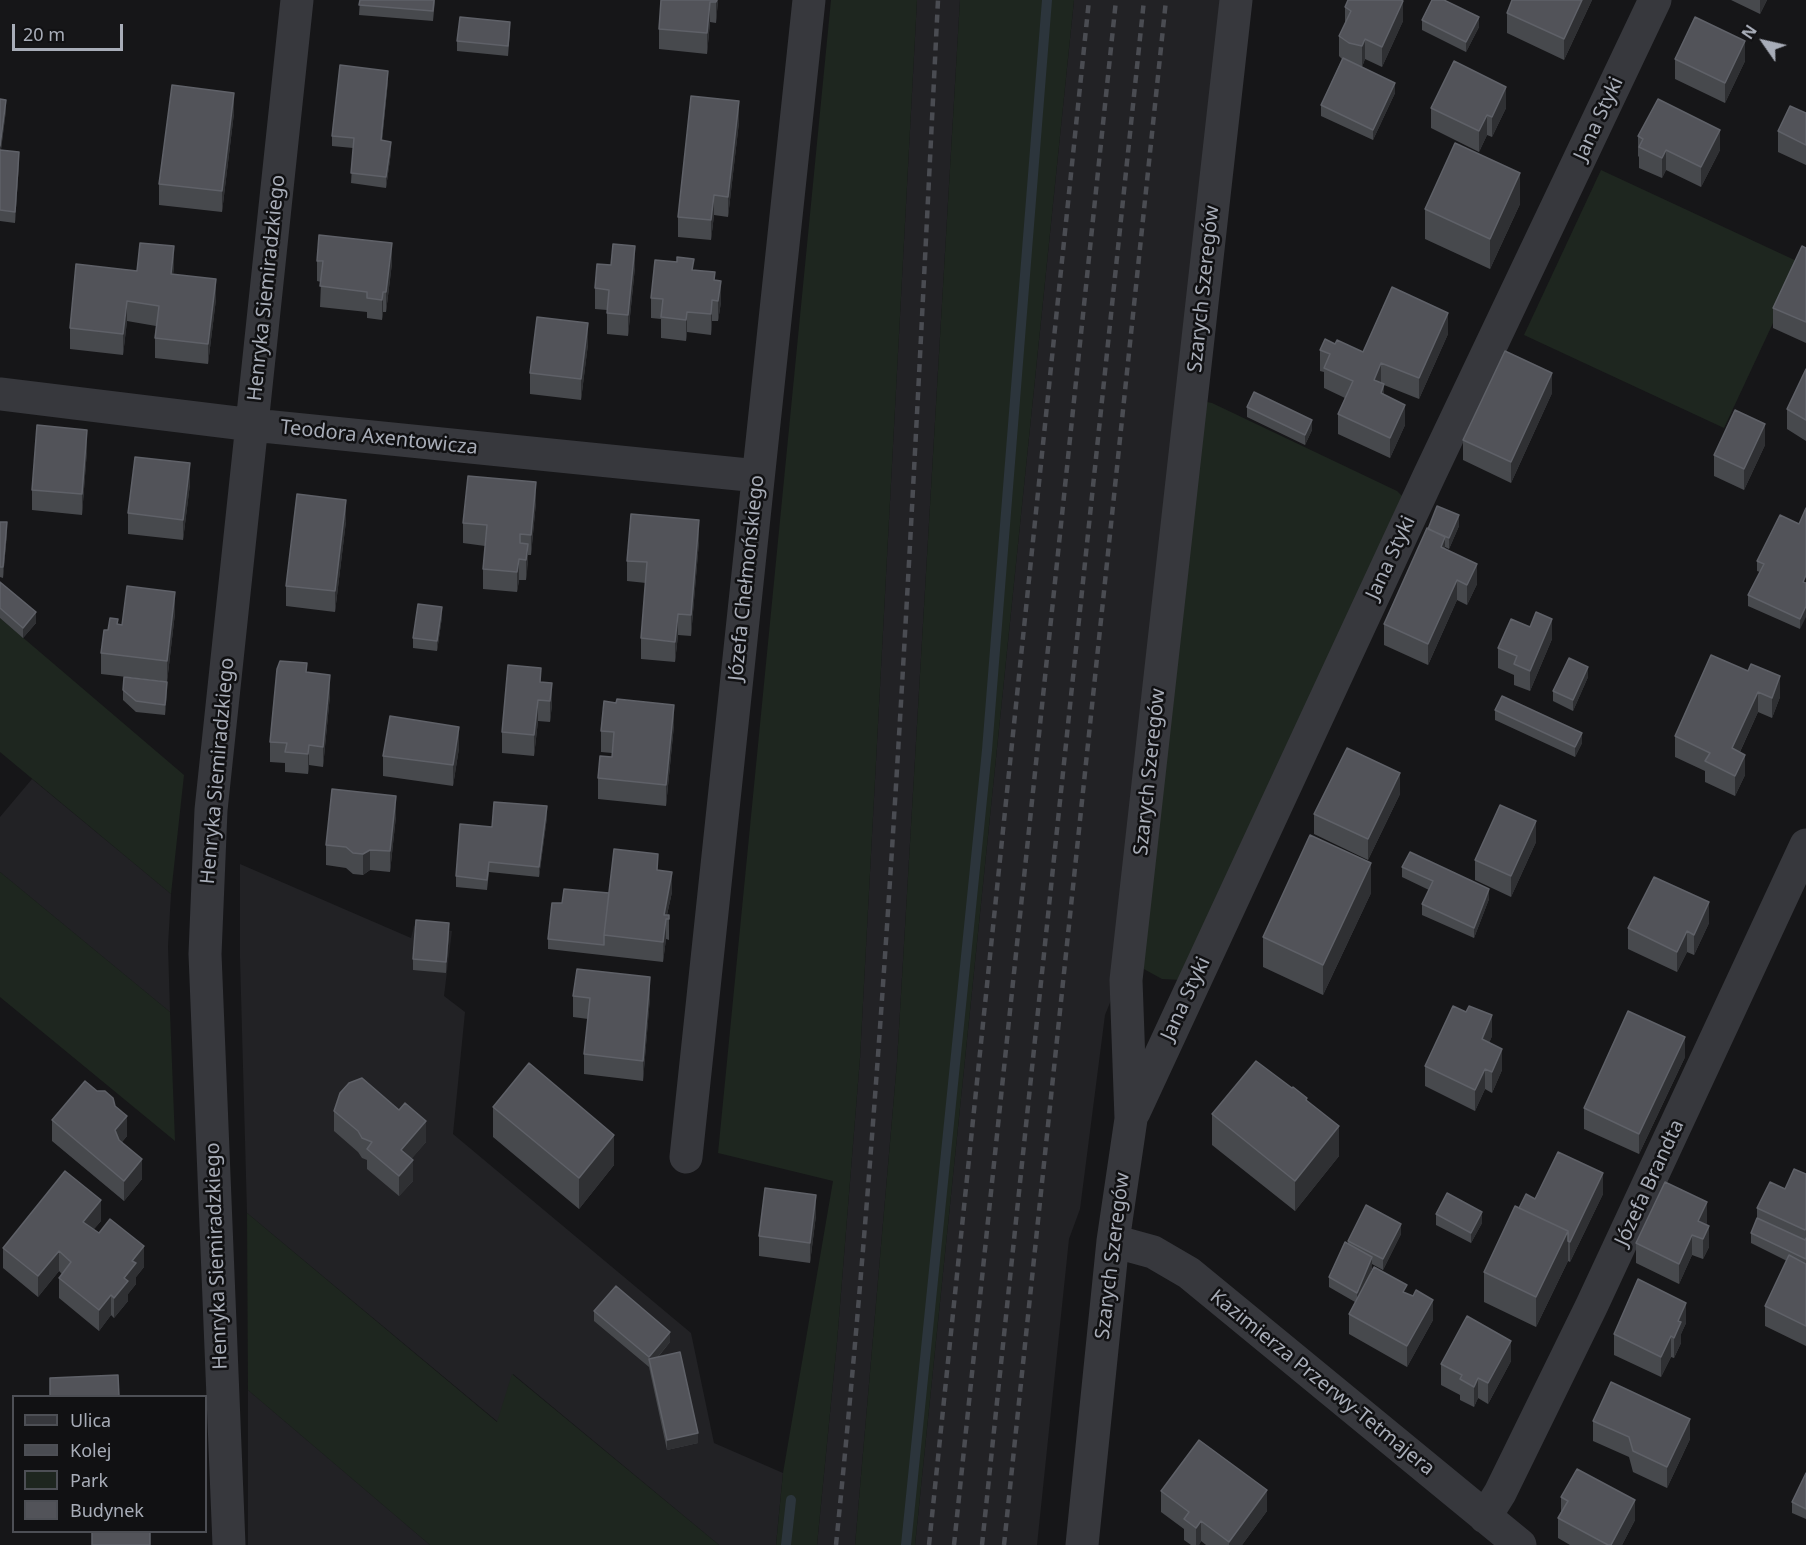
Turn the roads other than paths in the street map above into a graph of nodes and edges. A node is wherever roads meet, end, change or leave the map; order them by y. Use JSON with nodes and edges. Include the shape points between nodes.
{"nodes":[{"id":1,"x":297,"y":0,"type":"edge"},
{"id":2,"x":809,"y":0,"type":"edge"},
{"id":3,"x":1236,"y":0,"type":"edge"},
{"id":4,"x":1655,"y":0,"type":"edge"},
{"id":5,"x":0,"y":394,"type":"edge"},
{"id":6,"x":253,"y":425,"type":"junction"},
{"id":7,"x":758,"y":476,"type":"junction"},
{"id":8,"x":1806,"y":845,"type":"edge"},
{"id":9,"x":1131,"y":1119,"type":"junction"},
{"id":10,"x":686,"y":1157,"type":"dead end"},
{"id":11,"x":1113,"y":1242,"type":"junction"},
{"id":12,"x":1485,"y":1517,"type":"junction"},
{"id":13,"x":1083,"y":1544,"type":"edge"},
{"id":14,"x":229,"y":1545,"type":"edge"},
{"id":15,"x":1520,"y":1545,"type":"edge"}],
"edges":[{"from":1,"to":6,"type":"street","name":"Henryka Siemiradzkiego"},
{"from":2,"to":7,"type":"street","name":"Józefa Chełmońskiego"},
{"from":3,"to":9,"type":"street","name":"Szarych Szeregów","via":[[1126,980]]},
{"from":4,"to":9,"type":"street","name":"Jana Styki"},
{"from":5,"to":6,"type":"street","name":"Teodora Axentowicza"},
{"from":6,"to":7,"type":"street","name":"Teodora Axentowicza"},
{"from":6,"to":14,"type":"street","name":"Henryka Siemiradzkiego","via":[[211,810],[205,954]]},
{"from":7,"to":10,"type":"street","name":"Józefa Chełmońskiego"},
{"from":8,"to":12,"type":"street","name":"Józefa Brandta","via":[[1592,1305]]},
{"from":9,"to":11,"type":"street","name":"Szarych Szeregów"},
{"from":11,"to":12,"type":"street","name":"Kazimierza Przerwy-Tetmajera","via":[[1153,1252],[1189,1273]]},
{"from":11,"to":13,"type":"street","name":"Szarych Szeregów"},
{"from":12,"to":15,"type":"street","name":"Kazimierza Przerwy-Tetmajera"}]}
